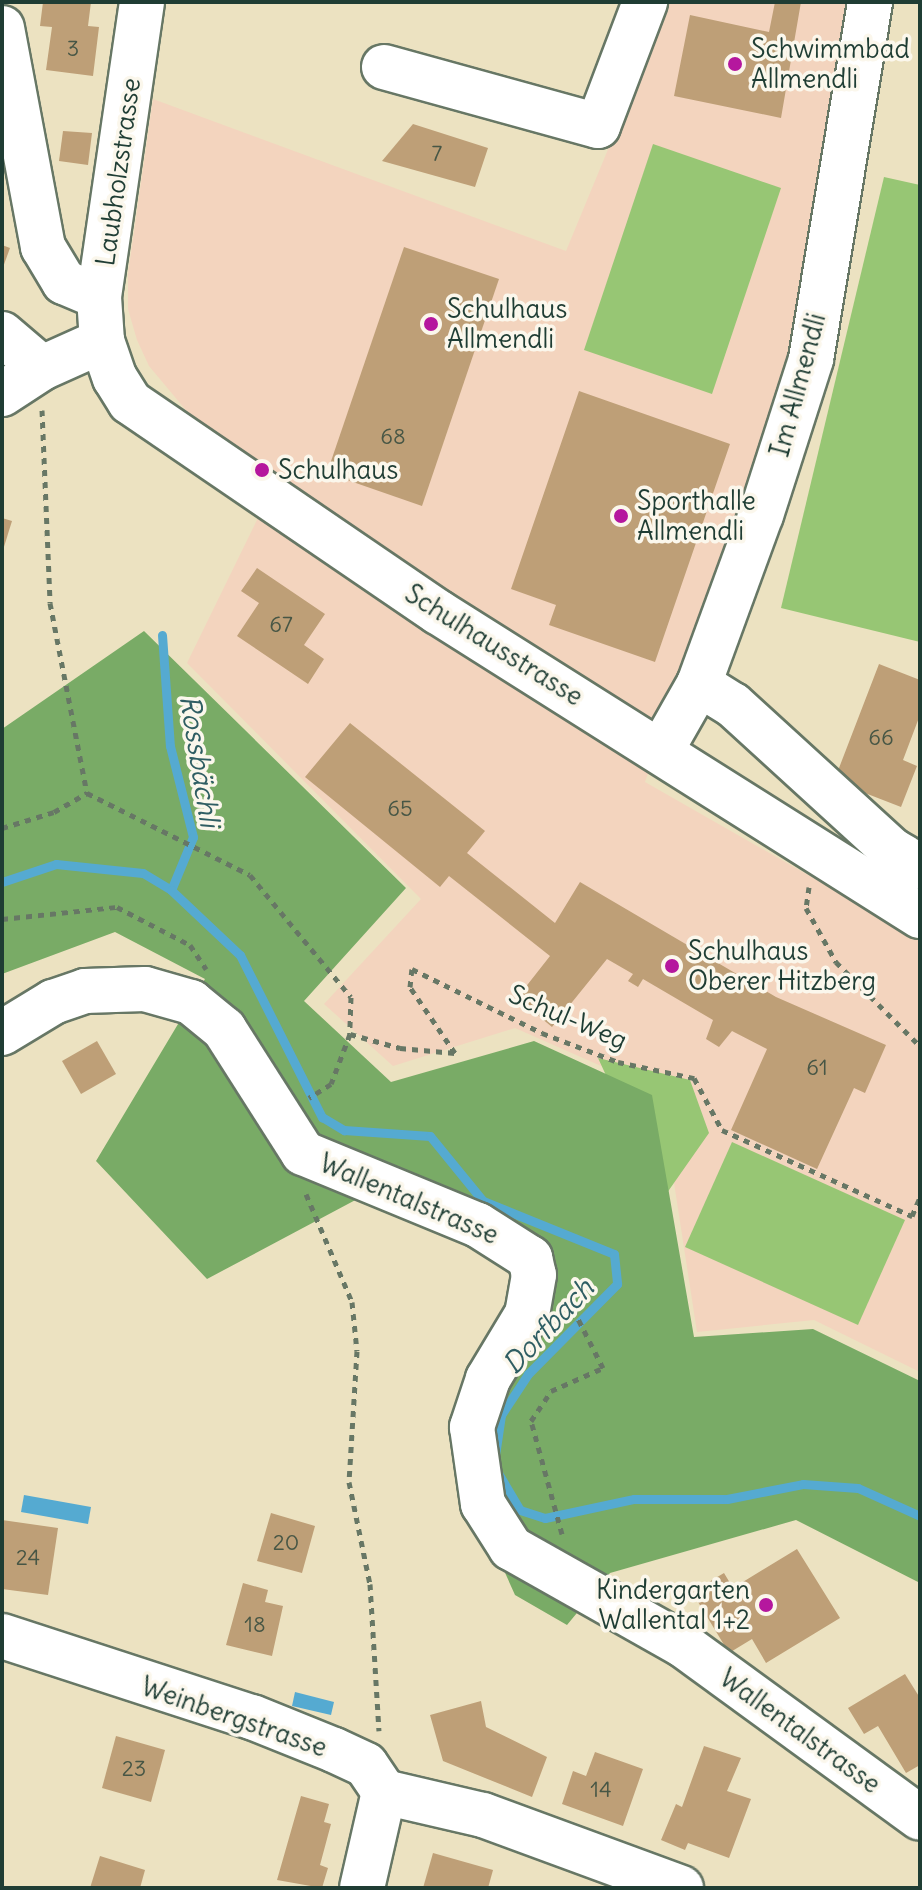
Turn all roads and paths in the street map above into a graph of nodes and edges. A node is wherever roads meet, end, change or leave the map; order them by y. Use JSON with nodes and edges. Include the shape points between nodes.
{"nodes":[{"id":1,"x":142,"y":2,"type":"edge"},
{"id":2,"x":645,"y":2,"type":"edge"},
{"id":3,"x":870,"y":2,"type":"edge"},
{"id":4,"x":2,"y":28,"type":"edge"},
{"id":5,"x":384,"y":67,"type":"dead end"},
{"id":6,"x":99,"y":297,"type":"junction"},
{"id":7,"x":2,"y":334,"type":"edge"},
{"id":8,"x":102,"y":341,"type":"junction"},
{"id":9,"x":29,"y":386,"type":"edge"},
{"id":10,"x":699,"y":684,"type":"junction"},
{"id":11,"x":662,"y":749,"type":"junction"},
{"id":12,"x":87,"y":793,"type":"junction"},
{"id":13,"x":2,"y":828,"type":"edge"},
{"id":14,"x":814,"y":853,"type":"junction"},
{"id":15,"x":920,"y":867,"type":"edge"},
{"id":16,"x":920,"y":916,"type":"edge"},
{"id":17,"x":2,"y":1033,"type":"edge"},
{"id":18,"x":350,"y":1034,"type":"junction"},
{"id":19,"x":920,"y":1046,"type":"edge"},
{"id":20,"x":326,"y":1090,"type":"dead end"},
{"id":21,"x":303,"y":1153,"type":"junction"},
{"id":22,"x":920,"y":1197,"type":"edge"},
{"id":23,"x":561,"y":1285,"type":"dead end"},
{"id":24,"x":564,"y":1540,"type":"dead end"},
{"id":25,"x":2,"y":1636,"type":"edge"},
{"id":26,"x":375,"y":1778,"type":"junction"},
{"id":27,"x":920,"y":1818,"type":"edge"},
{"id":28,"x":362,"y":1888,"type":"edge"},
{"id":29,"x":681,"y":1888,"type":"edge"}],
"edges":[{"from":1,"to":6,"type":"street","name":"Laubholzstrasse"},
{"from":2,"to":5,"type":"street","via":[[598,126]]},
{"from":3,"to":10,"type":"street","name":"Im Allmendli","via":[[811,359]]},
{"from":4,"to":6,"type":"street","via":[[43,247],[64,282]]},
{"from":6,"to":8,"type":"street","name":"Laubholzstrasse"},
{"from":7,"to":9,"type":"street"},
{"from":8,"to":9,"type":"street"},
{"from":8,"to":11,"type":"street","name":"Schulhausstrasse","via":[[130,402],[438,612]]},
{"from":9,"to":12,"type":"path","via":[[50,603]]},
{"from":10,"to":11,"type":"street","name":"Im Allmendli"},
{"from":10,"to":15,"type":"street","via":[[733,705],[892,850]]},
{"from":11,"to":14,"type":"street","name":"Schulhausstrasse"},
{"from":12,"to":13,"type":"path","via":[[54,812]]},
{"from":12,"to":18,"type":"path","via":[[250,875],[351,997]]},
{"from":14,"to":16,"type":"street","name":"Schulhausstrasse"},
{"from":14,"to":19,"type":"path","via":[[806,908],[836,962]]},
{"from":17,"to":21,"type":"street","name":"Wallentalstrasse","via":[[53,1002],[85,991],[119,987],[172,994],[224,1029]]},
{"from":18,"to":20,"type":"path"},
{"from":18,"to":22,"type":"path","name":"Schul-Weg","via":[[400,1048],[455,1053],[410,987],[412,969],[567,1043],[618,1062],[694,1078],[722,1130],[912,1216]]},
{"from":21,"to":26,"type":"path","via":[[298,1176],[341,1265],[352,1302],[357,1351],[349,1482],[370,1584],[380,1740]]},
{"from":21,"to":27,"type":"street","name":"Wallentalstrasse","via":[[478,1225],[530,1258],[534,1275],[527,1314],[488,1379],[472,1427],[483,1504],[511,1548],[683,1645]]},
{"from":23,"to":24,"type":"path","via":[[603,1368],[551,1391],[531,1421]]},
{"from":25,"to":26,"type":"street","name":"Weinbergstrasse","via":[[137,1684],[252,1717]]},
{"from":26,"to":28,"type":"street"},
{"from":26,"to":29,"type":"street","name":"Weinbergstrasse"}]}
